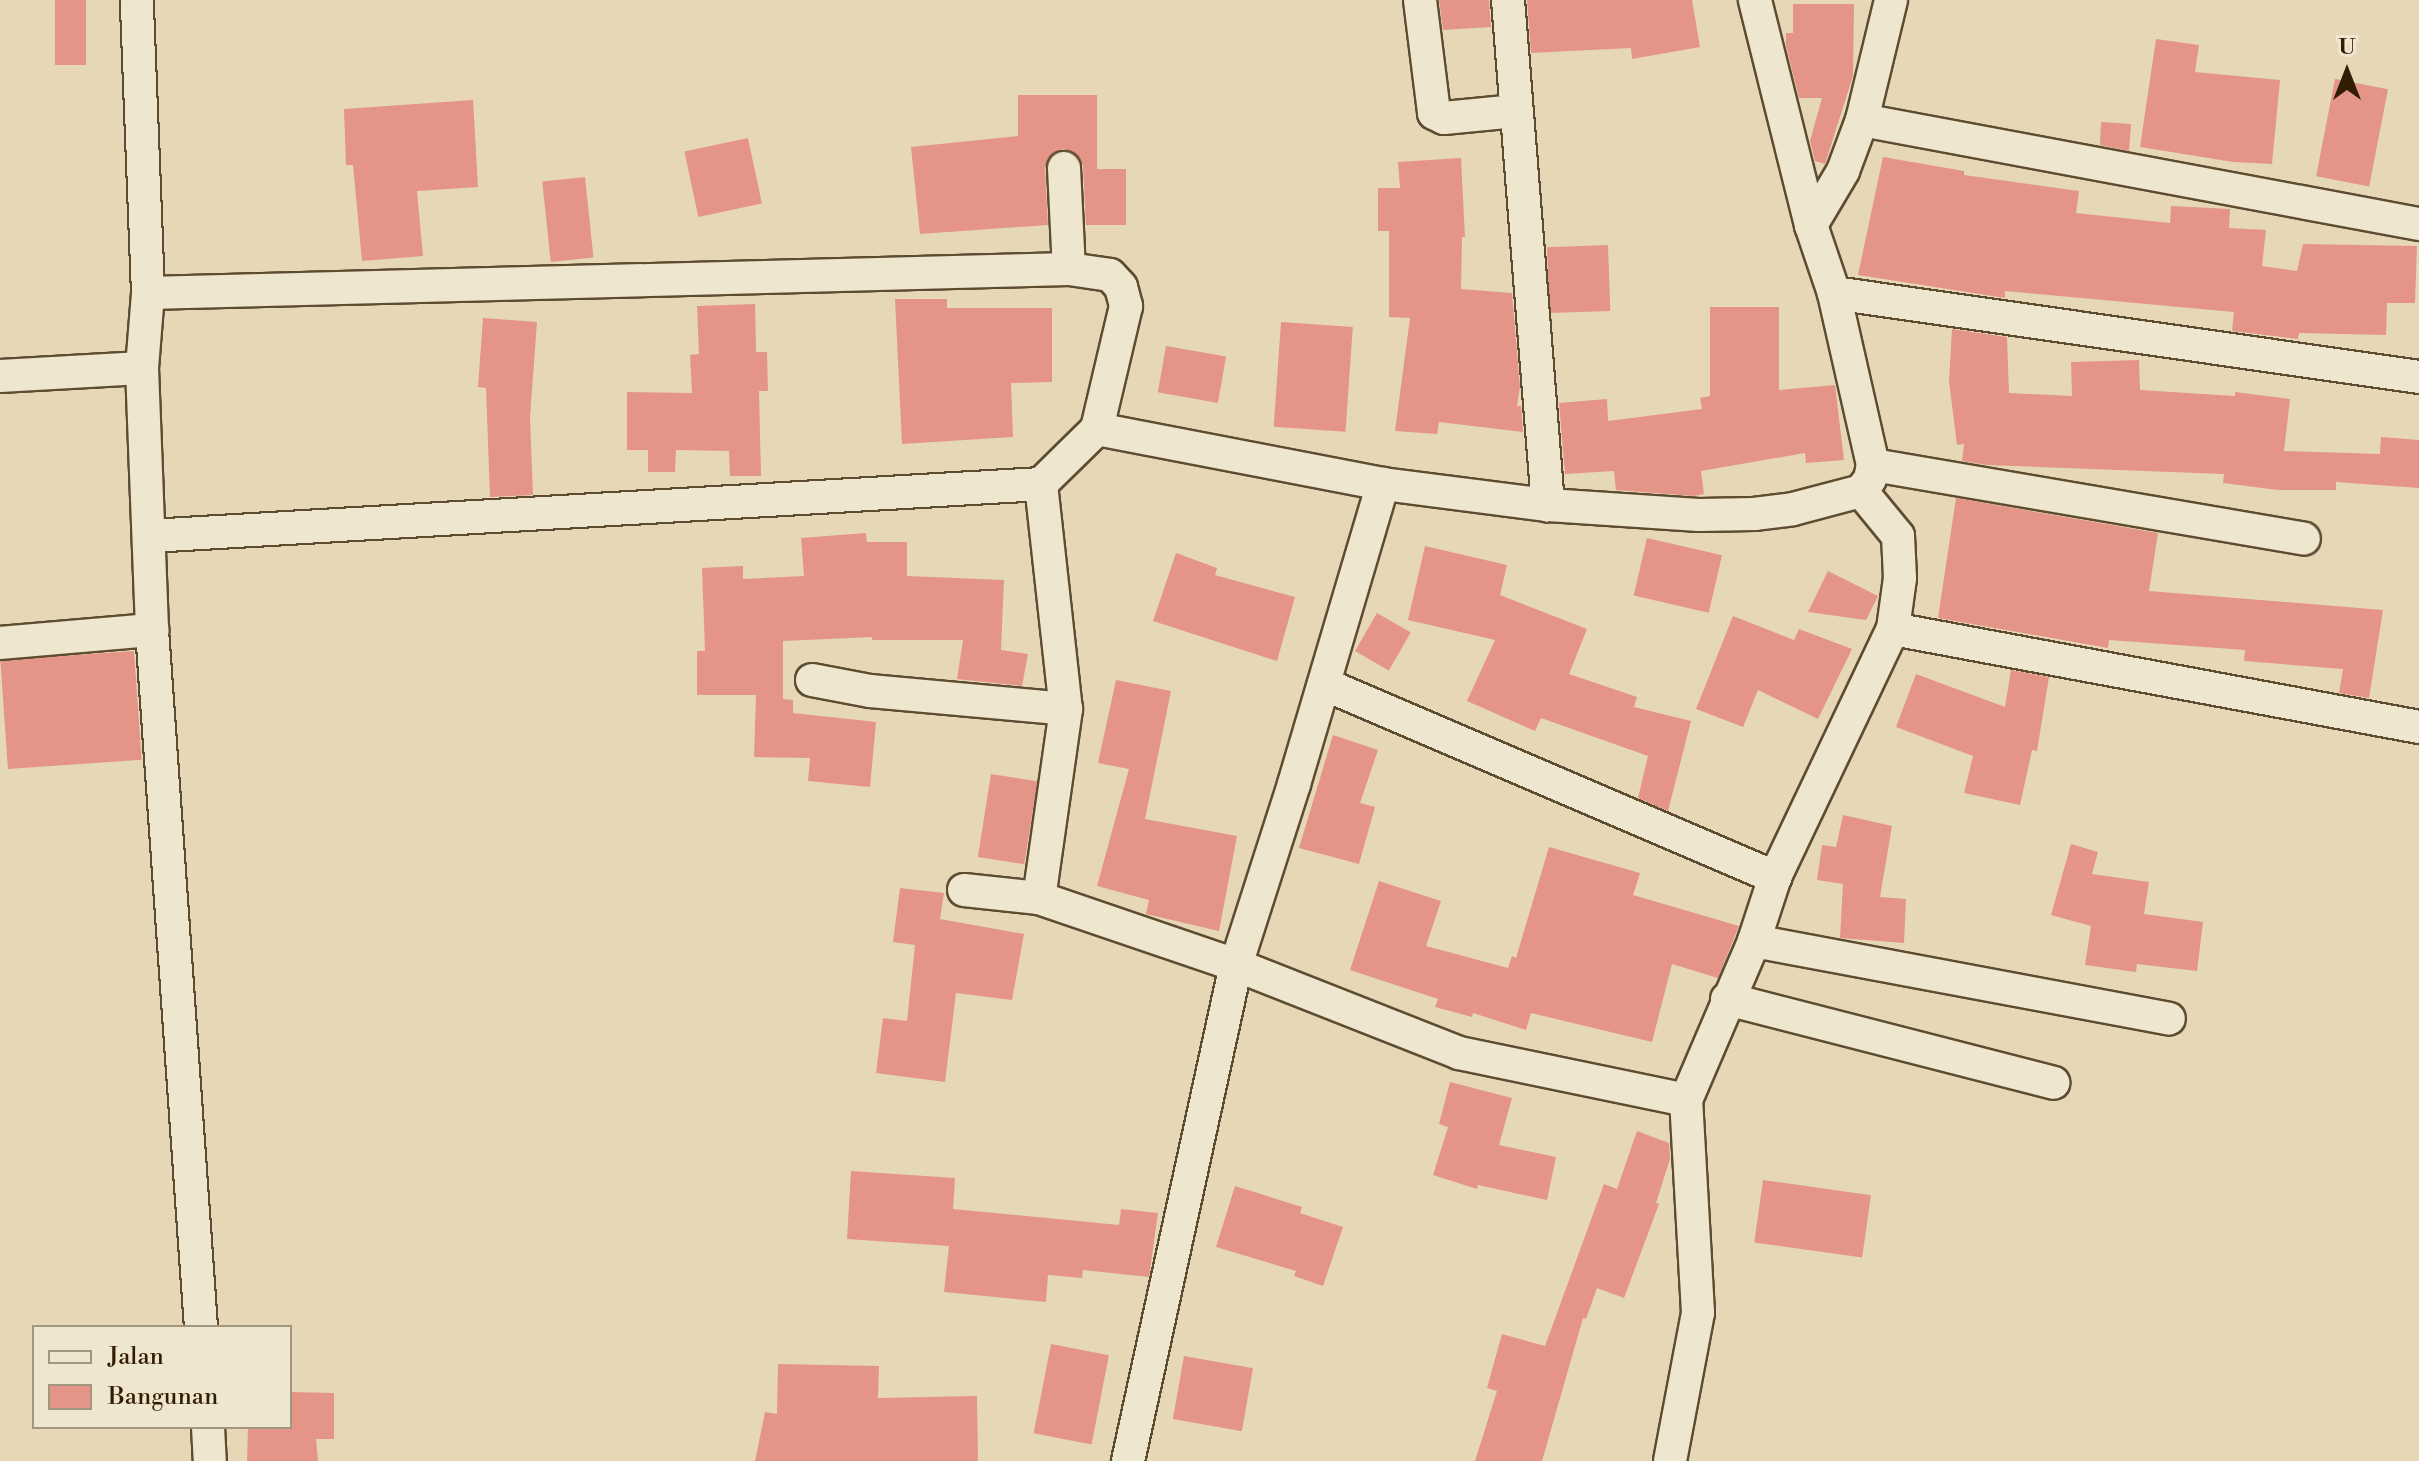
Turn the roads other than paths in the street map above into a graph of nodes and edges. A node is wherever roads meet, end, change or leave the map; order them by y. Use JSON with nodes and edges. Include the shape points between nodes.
{"nodes":[{"id":1,"x":137,"y":0,"type":"edge"},
{"id":2,"x":1420,"y":0,"type":"edge"},
{"id":3,"x":1508,"y":0,"type":"edge"},
{"id":4,"x":1755,"y":0,"type":"edge"},
{"id":5,"x":1891,"y":0,"type":"edge"},
{"id":6,"x":1516,"y":111,"type":"junction"},
{"id":7,"x":1862,"y":120,"type":"junction"},
{"id":8,"x":1064,"y":168,"type":"dead end"},
{"id":9,"x":2419,"y":224,"type":"edge"},
{"id":10,"x":1811,"y":225,"type":"junction"},
{"id":11,"x":1069,"y":269,"type":"junction"},
{"id":12,"x":148,"y":293,"type":"junction"},
{"id":13,"x":1834,"y":293,"type":"junction"},
{"id":14,"x":142,"y":368,"type":"junction"},
{"id":15,"x":0,"y":376,"type":"edge"},
{"id":16,"x":2419,"y":377,"type":"edge"},
{"id":17,"x":1097,"y":429,"type":"junction"},
{"id":18,"x":1867,"y":478,"type":"junction"},
{"id":19,"x":1041,"y":484,"type":"junction"},
{"id":20,"x":1383,"y":484,"type":"junction"},
{"id":21,"x":1548,"y":505,"type":"junction"},
{"id":22,"x":150,"y":536,"type":"junction"},
{"id":23,"x":2304,"y":539,"type":"dead end"},
{"id":24,"x":1893,"y":629,"type":"junction"},
{"id":25,"x":152,"y":630,"type":"junction"},
{"id":26,"x":0,"y":643,"type":"edge"},
{"id":27,"x":812,"y":680,"type":"dead end"},
{"id":28,"x":1324,"y":684,"type":"junction"},
{"id":29,"x":1066,"y":709,"type":"junction"},
{"id":30,"x":2419,"y":727,"type":"edge"},
{"id":31,"x":1775,"y":877,"type":"junction"},
{"id":32,"x":964,"y":890,"type":"dead end"},
{"id":33,"x":1039,"y":898,"type":"junction"},
{"id":34,"x":1754,"y":941,"type":"junction"},
{"id":35,"x":1236,"y":965,"type":"junction"},
{"id":36,"x":1727,"y":999,"type":"junction"},
{"id":37,"x":2169,"y":1019,"type":"dead end"},
{"id":38,"x":2053,"y":1083,"type":"dead end"},
{"id":39,"x":1686,"y":1100,"type":"junction"},
{"id":40,"x":201,"y":1325,"type":"edge"},
{"id":41,"x":208,"y":1429,"type":"edge"},
{"id":42,"x":1137,"y":1459,"type":"edge"},
{"id":43,"x":210,"y":1461,"type":"edge"},
{"id":44,"x":1670,"y":1461,"type":"edge"}],
"edges":[{"from":1,"to":12,"type":"street"},
{"from":2,"to":6,"type":"street","via":[[1434,113],[1444,118]]},
{"from":3,"to":6,"type":"street"},
{"from":4,"to":10,"type":"street"},
{"from":5,"to":7,"type":"street"},
{"from":6,"to":21,"type":"street"},
{"from":7,"to":9,"type":"street"},
{"from":7,"to":10,"type":"street","via":[[1843,171]]},
{"from":8,"to":11,"type":"street"},
{"from":10,"to":13,"type":"street"},
{"from":11,"to":12,"type":"street"},
{"from":11,"to":17,"type":"street","via":[[1110,275],[1121,287],[1126,306]]},
{"from":12,"to":14,"type":"street"},
{"from":13,"to":16,"type":"street"},
{"from":13,"to":18,"type":"street"},
{"from":14,"to":15,"type":"street"},
{"from":14,"to":22,"type":"street"},
{"from":17,"to":19,"type":"street"},
{"from":17,"to":20,"type":"street"},
{"from":18,"to":21,"type":"street","via":[[1793,509],[1754,514]]},
{"from":18,"to":23,"type":"street"},
{"from":18,"to":24,"type":"street","via":[[1898,536],[1900,578]]},
{"from":19,"to":22,"type":"street"},
{"from":19,"to":29,"type":"street"},
{"from":20,"to":21,"type":"street"},
{"from":20,"to":28,"type":"street"},
{"from":22,"to":25,"type":"street"},
{"from":24,"to":30,"type":"street"},
{"from":24,"to":31,"type":"street"},
{"from":25,"to":26,"type":"street"},
{"from":25,"to":40,"type":"street"},
{"from":27,"to":29,"type":"street","via":[[870,691]]},
{"from":28,"to":31,"type":"street"},
{"from":28,"to":35,"type":"street"},
{"from":29,"to":33,"type":"street"},
{"from":31,"to":34,"type":"street"},
{"from":32,"to":33,"type":"street"},
{"from":33,"to":35,"type":"street"},
{"from":34,"to":36,"type":"street"},
{"from":34,"to":37,"type":"street"},
{"from":35,"to":39,"type":"street","via":[[1459,1053]]},
{"from":35,"to":42,"type":"street"},
{"from":36,"to":38,"type":"street"},
{"from":36,"to":39,"type":"street"},
{"from":39,"to":44,"type":"street","via":[[1698,1313]]},
{"from":41,"to":43,"type":"street"}]}
